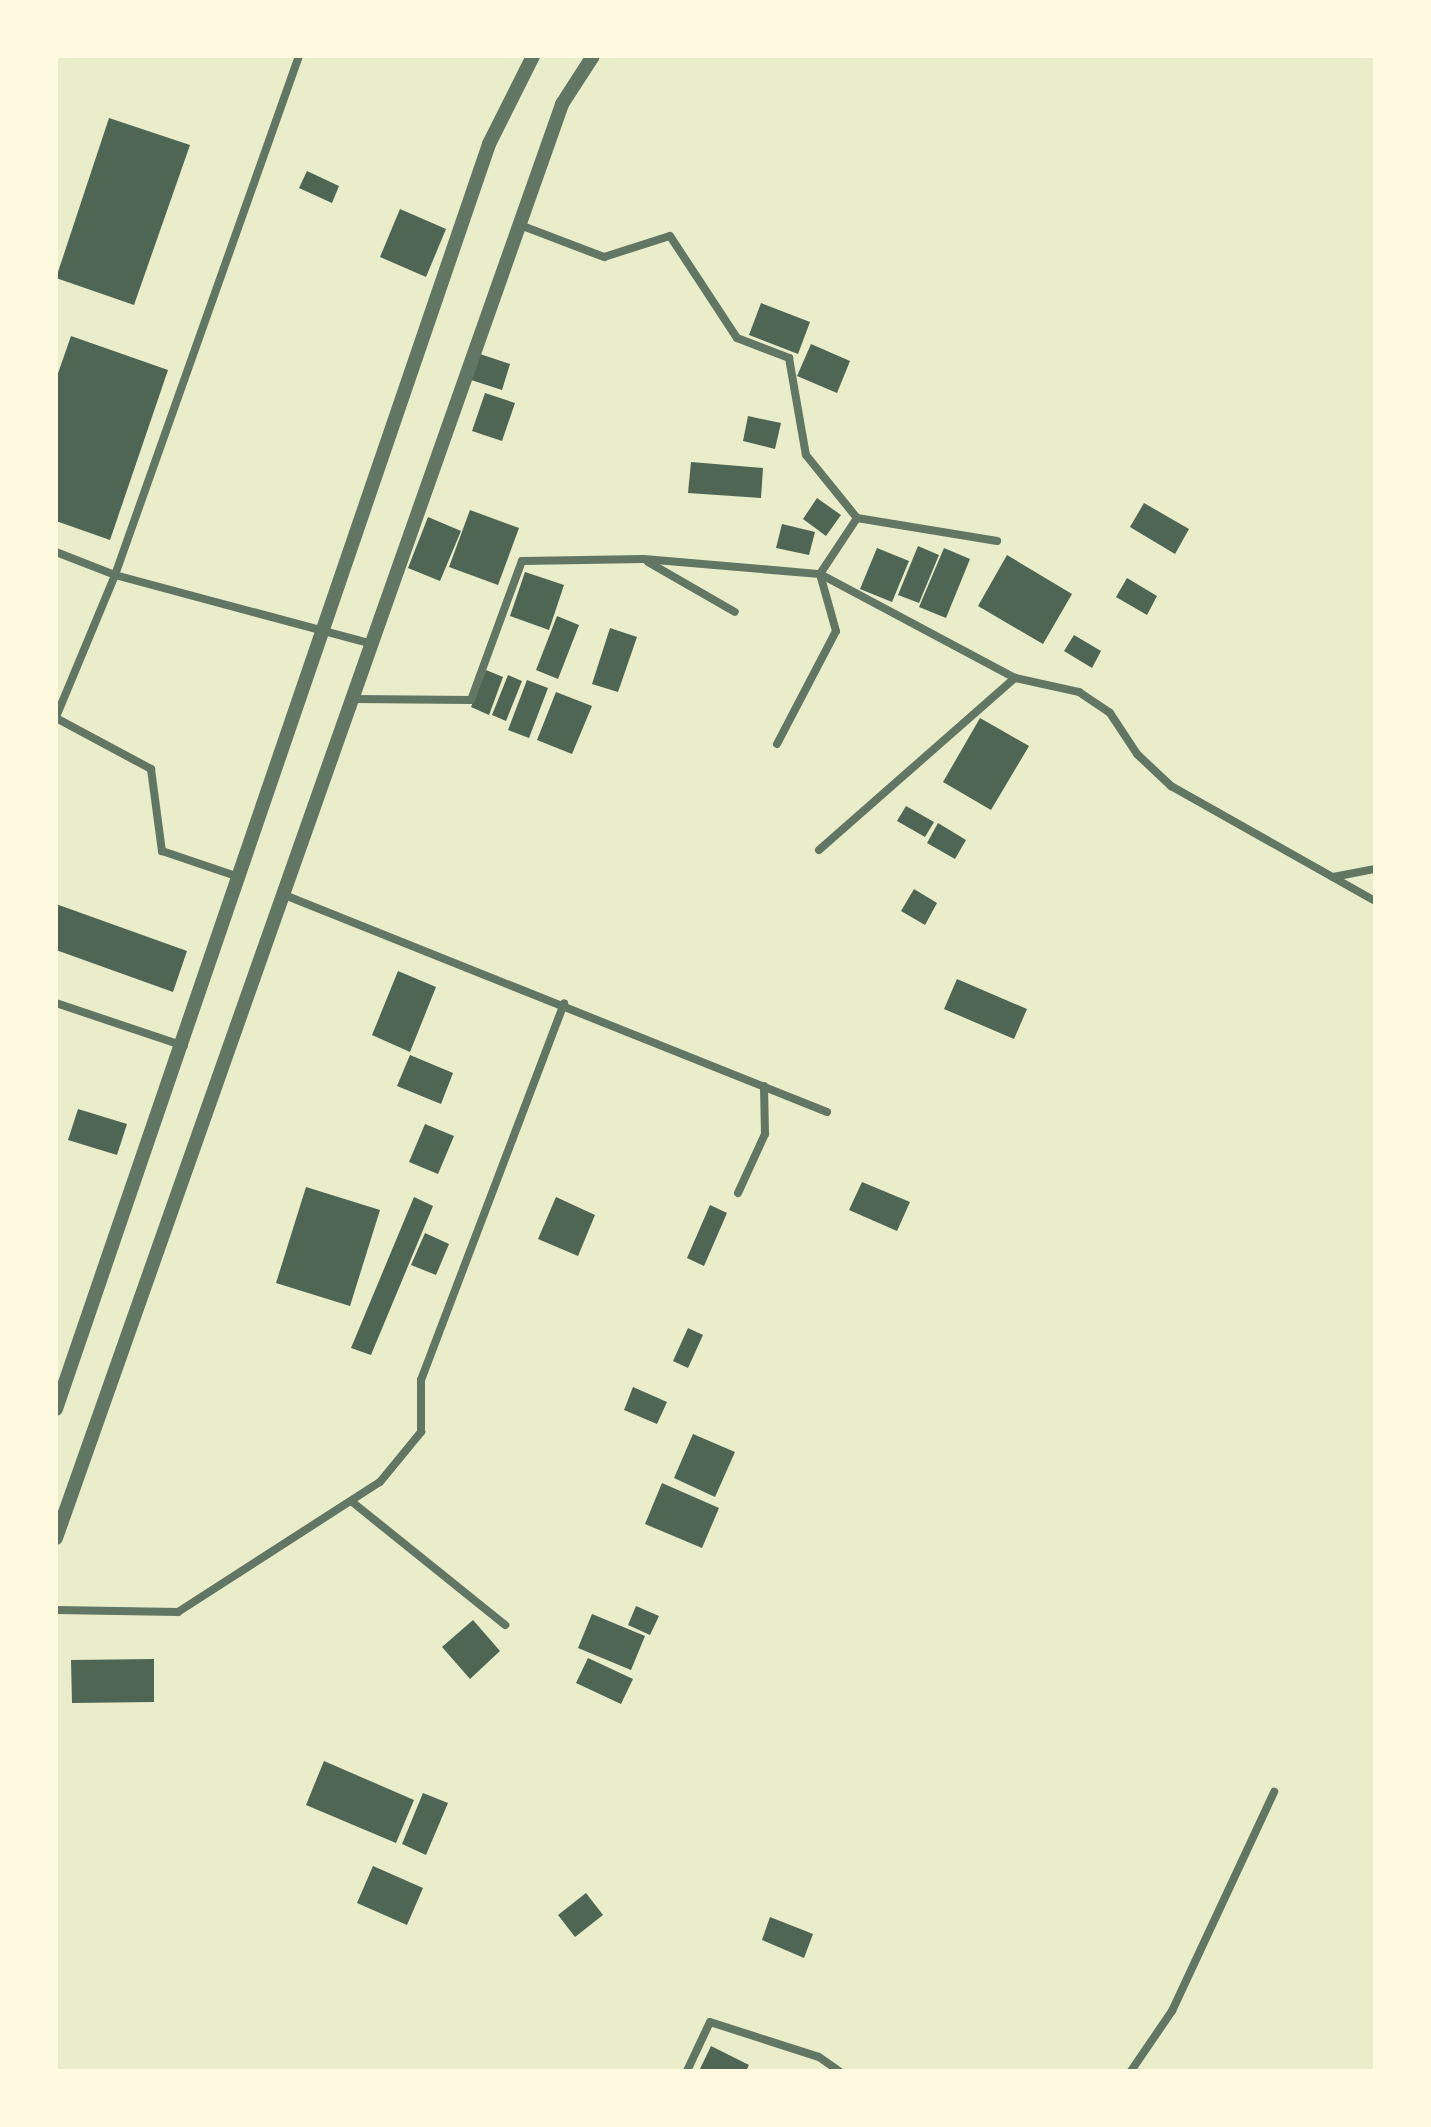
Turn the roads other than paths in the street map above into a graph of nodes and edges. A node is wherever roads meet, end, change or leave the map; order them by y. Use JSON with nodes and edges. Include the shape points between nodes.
{"nodes":[{"id":1,"x":299,"y":56,"type":"edge"},
{"id":2,"x":533,"y":56,"type":"edge"},
{"id":3,"x":593,"y":56,"type":"edge"},
{"id":4,"x":520,"y":225,"type":"junction"},
{"id":5,"x":857,"y":518,"type":"junction"},
{"id":6,"x":997,"y":541,"type":"dead end"},
{"id":7,"x":56,"y":552,"type":"edge"},
{"id":8,"x":644,"y":559,"type":"junction"},
{"id":9,"x":820,"y":574,"type":"junction"},
{"id":10,"x":115,"y":575,"type":"junction"},
{"id":11,"x":735,"y":612,"type":"dead end"},
{"id":12,"x":322,"y":630,"type":"junction"},
{"id":13,"x":373,"y":644,"type":"junction"},
{"id":14,"x":1015,"y":678,"type":"junction"},
{"id":15,"x":354,"y":699,"type":"junction"},
{"id":16,"x":56,"y":717,"type":"edge"},
{"id":17,"x":777,"y":744,"type":"dead end"},
{"id":18,"x":819,"y":850,"type":"dead end"},
{"id":19,"x":1375,"y":869,"type":"edge"},
{"id":20,"x":236,"y":876,"type":"junction"},
{"id":21,"x":1332,"y":877,"type":"junction"},
{"id":22,"x":282,"y":894,"type":"junction"},
{"id":23,"x":1375,"y":901,"type":"edge"},
{"id":24,"x":56,"y":1003,"type":"edge"},
{"id":25,"x":564,"y":1003,"type":"junction"},
{"id":26,"x":184,"y":1046,"type":"junction"},
{"id":27,"x":764,"y":1086,"type":"junction"},
{"id":28,"x":827,"y":1112,"type":"dead end"},
{"id":29,"x":738,"y":1193,"type":"dead end"},
{"id":30,"x":56,"y":1409,"type":"edge"},
{"id":31,"x":351,"y":1501,"type":"junction"},
{"id":32,"x":56,"y":1538,"type":"edge"},
{"id":33,"x":56,"y":1610,"type":"edge"},
{"id":34,"x":505,"y":1625,"type":"dead end"},
{"id":35,"x":1274,"y":1792,"type":"dead end"},
{"id":36,"x":687,"y":2071,"type":"edge"},
{"id":37,"x":839,"y":2071,"type":"edge"},
{"id":38,"x":1131,"y":2071,"type":"edge"}],
"edges":[{"from":1,"to":10,"type":"street"},
{"from":2,"to":12,"type":"street","via":[[489,144]]},
{"from":3,"to":4,"type":"street","via":[[562,104]]},
{"from":4,"to":5,"type":"street","via":[[604,257],[670,236],[737,338],[789,358],[806,455]]},
{"from":4,"to":13,"type":"street"},
{"from":5,"to":6,"type":"street"},
{"from":5,"to":9,"type":"street"},
{"from":7,"to":10,"type":"street"},
{"from":8,"to":9,"type":"street"},
{"from":8,"to":11,"type":"street"},
{"from":8,"to":15,"type":"street","via":[[522,561],[471,700]]},
{"from":9,"to":14,"type":"street"},
{"from":9,"to":17,"type":"street","via":[[836,631]]},
{"from":10,"to":12,"type":"street"},
{"from":10,"to":16,"type":"street"},
{"from":12,"to":13,"type":"street"},
{"from":12,"to":20,"type":"street"},
{"from":13,"to":15,"type":"street"},
{"from":14,"to":18,"type":"street"},
{"from":14,"to":21,"type":"street","via":[[1079,692],[1110,713],[1137,754],[1171,786]]},
{"from":15,"to":22,"type":"street"},
{"from":16,"to":20,"type":"street","via":[[151,769],[162,851]]},
{"from":19,"to":21,"type":"street"},
{"from":20,"to":26,"type":"street"},
{"from":21,"to":23,"type":"street"},
{"from":22,"to":25,"type":"street"},
{"from":22,"to":32,"type":"street"},
{"from":24,"to":26,"type":"street"},
{"from":25,"to":27,"type":"street"},
{"from":25,"to":31,"type":"street","via":[[421,1380],[421,1432],[380,1482]]},
{"from":26,"to":30,"type":"street"},
{"from":27,"to":28,"type":"street"},
{"from":27,"to":29,"type":"street","via":[[765,1134]]},
{"from":31,"to":33,"type":"street","via":[[178,1612]]},
{"from":31,"to":34,"type":"street"},
{"from":35,"to":38,"type":"street","via":[[1172,2011]]},
{"from":36,"to":37,"type":"street","via":[[710,2022],[819,2057]]}]}
